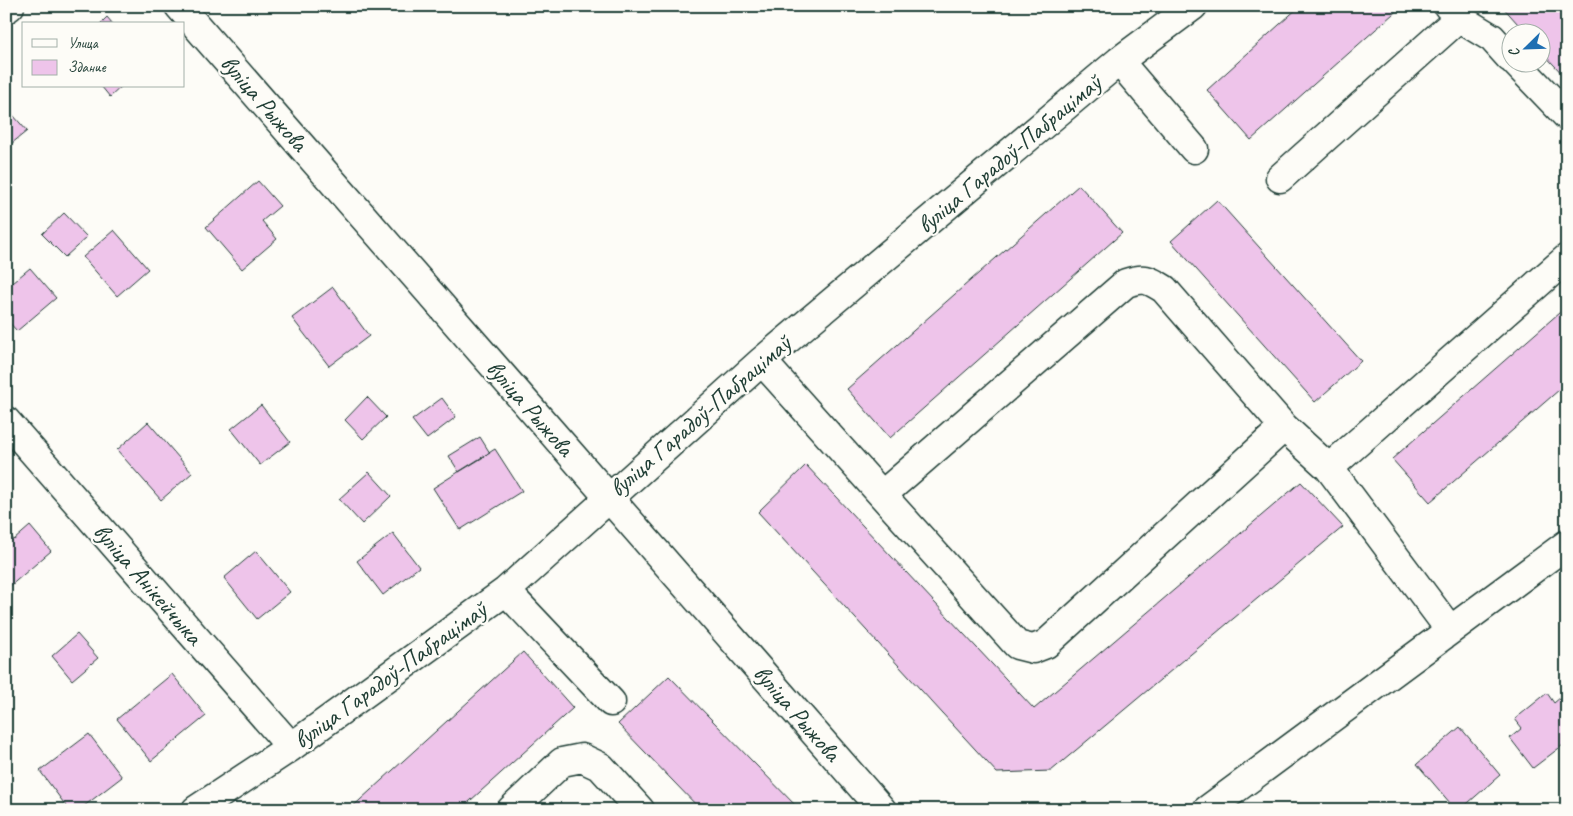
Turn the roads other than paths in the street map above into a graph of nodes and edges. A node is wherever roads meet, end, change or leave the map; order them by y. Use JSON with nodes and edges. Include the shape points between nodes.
{"nodes":[{"id":1,"x":10,"y":6,"type":"edge"},
{"id":2,"x":179,"y":6,"type":"edge"},
{"id":3,"x":1193,"y":6,"type":"edge"},
{"id":4,"x":6,"y":9,"type":"edge"},
{"id":5,"x":1453,"y":12,"type":"edge"},
{"id":6,"x":1500,"y":47,"type":"edge"},
{"id":7,"x":1119,"y":61,"type":"junction"},
{"id":8,"x":1525,"y":72,"type":"edge"},
{"id":9,"x":1567,"y":116,"type":"edge"},
{"id":10,"x":1194,"y":149,"type":"dead end"},
{"id":11,"x":1280,"y":178,"type":"dead end"},
{"id":12,"x":1567,"y":258,"type":"edge"},
{"id":13,"x":762,"y":361,"type":"junction"},
{"id":14,"x":6,"y":422,"type":"edge"},
{"id":15,"x":1284,"y":427,"type":"junction"},
{"id":16,"x":1329,"y":468,"type":"junction"},
{"id":17,"x":882,"y":495,"type":"junction"},
{"id":18,"x":608,"y":497,"type":"junction"},
{"id":19,"x":1567,"y":544,"type":"edge"},
{"id":20,"x":506,"y":591,"type":"junction"},
{"id":21,"x":1450,"y":630,"type":"junction"},
{"id":22,"x":611,"y":702,"type":"dead end"},
{"id":23,"x":291,"y":747,"type":"junction"},
{"id":24,"x":196,"y":810,"type":"edge"},
{"id":25,"x":511,"y":810,"type":"edge"},
{"id":26,"x":640,"y":810,"type":"edge"},
{"id":27,"x":882,"y":810,"type":"edge"},
{"id":28,"x":1207,"y":810,"type":"edge"}],
"edges":[{"from":1,"to":4,"type":"street"},
{"from":2,"to":18,"type":"street","name":"вуліца Рыжова"},
{"from":3,"to":7,"type":"street","name":"вуліца Гарадоў-Пабрацімаў"},
{"from":5,"to":6,"type":"street"},
{"from":5,"to":11,"type":"street"},
{"from":7,"to":10,"type":"street"},
{"from":7,"to":13,"type":"street","name":"вуліца Гарадоў-Пабрацімаў"},
{"from":8,"to":9,"type":"street"},
{"from":12,"to":16,"type":"street"},
{"from":13,"to":17,"type":"street"},
{"from":13,"to":18,"type":"street","name":"вуліца Гарадоў-Пабрацімаў"},
{"from":14,"to":23,"type":"street","name":"вуліца Анікейчыка"},
{"from":15,"to":16,"type":"street"},
{"from":15,"to":17,"type":"street","via":[[1164,289],[1140,278],[1126,283]]},
{"from":15,"to":17,"type":"street","via":[[1046,644],[1033,649],[1017,644]]},
{"from":16,"to":21,"type":"street"},
{"from":18,"to":20,"type":"street","name":"вуліца Гарадоў-Пабрацімаў"},
{"from":18,"to":27,"type":"street","name":"вуліца Рыжова"},
{"from":19,"to":21,"type":"street"},
{"from":20,"to":22,"type":"street"},
{"from":20,"to":23,"type":"street","name":"вуліца Гарадоў-Пабрацімаў"},
{"from":21,"to":28,"type":"street"},
{"from":23,"to":24,"type":"street","name":"вуліца Гарадоў-Пабрацімаў"},
{"from":25,"to":26,"type":"street","via":[[562,762],[582,758],[601,767]]}]}
